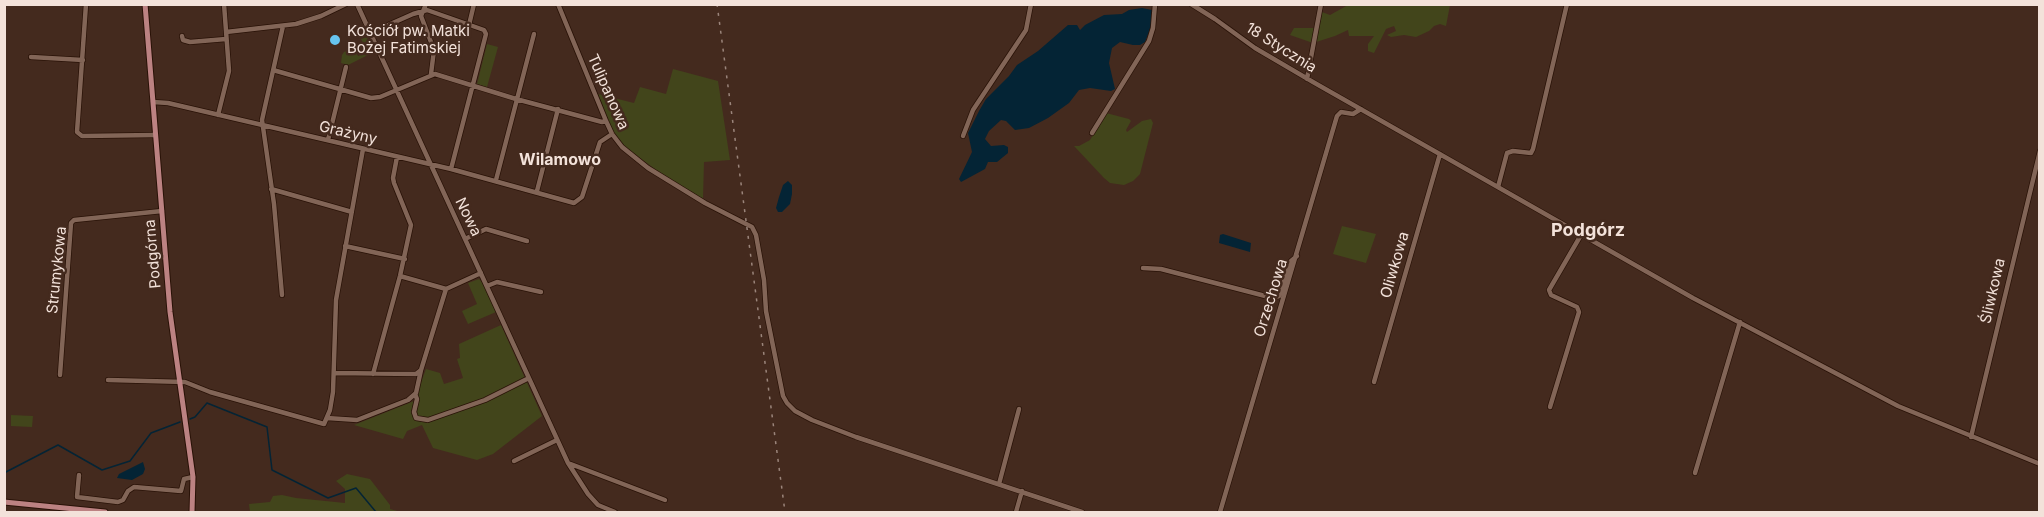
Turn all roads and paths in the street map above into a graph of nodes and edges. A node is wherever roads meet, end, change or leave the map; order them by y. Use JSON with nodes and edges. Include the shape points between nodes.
{"nodes":[{"id":1,"x":86,"y":4,"type":"edge"},
{"id":2,"x":145,"y":4,"type":"edge"},
{"id":3,"x":224,"y":4,"type":"edge"},
{"id":4,"x":346,"y":4,"type":"edge"},
{"id":5,"x":357,"y":4,"type":"edge"},
{"id":6,"x":426,"y":4,"type":"edge"},
{"id":7,"x":474,"y":4,"type":"edge"},
{"id":8,"x":558,"y":4,"type":"edge"},
{"id":9,"x":1030,"y":4,"type":"edge"},
{"id":10,"x":1155,"y":4,"type":"edge"},
{"id":11,"x":1191,"y":4,"type":"edge"},
{"id":12,"x":1321,"y":4,"type":"edge"},
{"id":13,"x":1567,"y":4,"type":"edge"},
{"id":14,"x":422,"y":11,"type":"junction"},
{"id":15,"x":469,"y":25,"type":"junction"},
{"id":16,"x":283,"y":26,"type":"junction"},
{"id":17,"x":226,"y":32,"type":"junction"},
{"id":18,"x":370,"y":33,"type":"junction"},
{"id":19,"x":534,"y":34,"type":"dead end"},
{"id":20,"x":182,"y":36,"type":"dead end"},
{"id":21,"x":226,"y":39,"type":"junction"},
{"id":22,"x":31,"y":57,"type":"dead end"},
{"id":23,"x":83,"y":60,"type":"junction"},
{"id":24,"x":346,"y":67,"type":"dead end"},
{"id":25,"x":273,"y":70,"type":"junction"},
{"id":26,"x":431,"y":74,"type":"junction"},
{"id":27,"x":1307,"y":79,"type":"junction"},
{"id":28,"x":472,"y":86,"type":"junction"},
{"id":29,"x":340,"y":90,"type":"junction"},
{"id":30,"x":396,"y":90,"type":"junction"},
{"id":31,"x":516,"y":99,"type":"junction"},
{"id":32,"x":153,"y":102,"type":"junction"},
{"id":33,"x":558,"y":109,"type":"junction"},
{"id":34,"x":1361,"y":109,"type":"junction"},
{"id":35,"x":218,"y":116,"type":"junction"},
{"id":36,"x":606,"y":120,"type":"junction"},
{"id":37,"x":262,"y":125,"type":"junction"},
{"id":38,"x":1092,"y":133,"type":"dead end"},
{"id":39,"x":612,"y":134,"type":"junction"},
{"id":40,"x":155,"y":135,"type":"junction"},
{"id":41,"x":963,"y":136,"type":"dead end"},
{"id":42,"x":328,"y":140,"type":"junction"},
{"id":43,"x":363,"y":149,"type":"junction"},
{"id":44,"x":2040,"y":151,"type":"edge"},
{"id":45,"x":1440,"y":154,"type":"junction"},
{"id":46,"x":397,"y":157,"type":"junction"},
{"id":47,"x":429,"y":164,"type":"junction"},
{"id":48,"x":451,"y":169,"type":"junction"},
{"id":49,"x":496,"y":180,"type":"junction"},
{"id":50,"x":1498,"y":188,"type":"junction"},
{"id":51,"x":271,"y":189,"type":"junction"},
{"id":52,"x":537,"y":191,"type":"junction"},
{"id":53,"x":162,"y":211,"type":"junction"},
{"id":54,"x":352,"y":212,"type":"junction"},
{"id":55,"x":1581,"y":235,"type":"junction"},
{"id":56,"x":465,"y":239,"type":"junction"},
{"id":57,"x":527,"y":241,"type":"dead end"},
{"id":58,"x":345,"y":246,"type":"junction"},
{"id":59,"x":1297,"y":256,"type":"junction"},
{"id":60,"x":405,"y":259,"type":"junction"},
{"id":61,"x":1143,"y":268,"type":"dead end"},
{"id":62,"x":481,"y":273,"type":"junction"},
{"id":63,"x":400,"y":276,"type":"junction"},
{"id":64,"x":487,"y":286,"type":"junction"},
{"id":65,"x":446,"y":289,"type":"junction"},
{"id":66,"x":541,"y":292,"type":"dead end"},
{"id":67,"x":282,"y":295,"type":"dead end"},
{"id":68,"x":1740,"y":322,"type":"junction"},
{"id":69,"x":421,"y":370,"type":"junction"},
{"id":70,"x":335,"y":373,"type":"junction"},
{"id":71,"x":373,"y":374,"type":"junction"},
{"id":72,"x":60,"y":375,"type":"dead end"},
{"id":73,"x":529,"y":378,"type":"junction"},
{"id":74,"x":108,"y":380,"type":"dead end"},
{"id":75,"x":179,"y":382,"type":"junction"},
{"id":76,"x":1374,"y":382,"type":"dead end"},
{"id":77,"x":415,"y":393,"type":"junction"},
{"id":78,"x":1550,"y":407,"type":"dead end"},
{"id":79,"x":1019,"y":410,"type":"dead end"},
{"id":80,"x":327,"y":418,"type":"junction"},
{"id":81,"x":1971,"y":436,"type":"junction"},
{"id":82,"x":557,"y":440,"type":"junction"},
{"id":83,"x":514,"y":461,"type":"dead end"},
{"id":84,"x":568,"y":463,"type":"junction"},
{"id":85,"x":2040,"y":464,"type":"edge"},
{"id":86,"x":1695,"y":473,"type":"dead end"},
{"id":87,"x":79,"y":474,"type":"dead end"},
{"id":88,"x":193,"y":477,"type":"junction"},
{"id":89,"x":999,"y":484,"type":"junction"},
{"id":90,"x":1022,"y":491,"type":"junction"},
{"id":91,"x":665,"y":500,"type":"dead end"},
{"id":92,"x":4,"y":502,"type":"edge"},
{"id":93,"x":598,"y":505,"type":"junction"},
{"id":94,"x":105,"y":513,"type":"edge"},
{"id":95,"x":190,"y":513,"type":"edge"},
{"id":96,"x":593,"y":513,"type":"edge"},
{"id":97,"x":615,"y":513,"type":"edge"},
{"id":98,"x":1016,"y":513,"type":"edge"},
{"id":99,"x":1082,"y":513,"type":"edge"},
{"id":100,"x":1220,"y":513,"type":"edge"}],
"edges":[{"from":1,"to":23,"type":"street"},
{"from":2,"to":32,"type":"main road","name":"Podgórna"},
{"from":3,"to":17,"type":"street"},
{"from":4,"to":16,"type":"street","via":[[321,16]]},
{"from":5,"to":18,"type":"street","name":"Nowa"},
{"from":6,"to":14,"type":"street"},
{"from":7,"to":15,"type":"street"},
{"from":8,"to":36,"type":"street","name":"Tulipanowa"},
{"from":9,"to":41,"type":"street","via":[[1026,30],[973,110]]},
{"from":10,"to":38,"type":"street","via":[[1149,41]]},
{"from":11,"to":27,"type":"street","name":"18 Stycznia"},
{"from":12,"to":27,"type":"street"},
{"from":13,"to":50,"type":"street","via":[[1533,149],[1531,153],[1507,153]]},
{"from":14,"to":15,"type":"street"},
{"from":14,"to":18,"type":"street"},
{"from":14,"to":26,"type":"street","via":[[434,50]]},
{"from":15,"to":28,"type":"street","via":[[486,34]]},
{"from":16,"to":17,"type":"street"},
{"from":16,"to":25,"type":"street"},
{"from":17,"to":21,"type":"street"},
{"from":18,"to":30,"type":"street","name":"Nowa"},
{"from":19,"to":31,"type":"street"},
{"from":20,"to":21,"type":"street","via":[[190,42]]},
{"from":21,"to":35,"type":"street","via":[[228,80]]},
{"from":22,"to":23,"type":"street"},
{"from":23,"to":40,"type":"street","via":[[77,132],[81,136]]},
{"from":24,"to":29,"type":"street"},
{"from":25,"to":29,"type":"street"},
{"from":25,"to":37,"type":"street"},
{"from":26,"to":28,"type":"street"},
{"from":26,"to":30,"type":"street"},
{"from":27,"to":34,"type":"street","name":"18 Stycznia"},
{"from":28,"to":31,"type":"street"},
{"from":28,"to":48,"type":"street"},
{"from":29,"to":30,"type":"street","via":[[371,98]]},
{"from":29,"to":42,"type":"street"},
{"from":30,"to":47,"type":"street","name":"Nowa"},
{"from":31,"to":33,"type":"street"},
{"from":31,"to":49,"type":"street"},
{"from":32,"to":35,"type":"street","name":"Grażyny"},
{"from":32,"to":40,"type":"main road","name":"Podgórna"},
{"from":33,"to":36,"type":"street"},
{"from":33,"to":52,"type":"street"},
{"from":34,"to":45,"type":"street","name":"18 Stycznia"},
{"from":34,"to":59,"type":"street","name":"Orzechowa","via":[[1337,116]]},
{"from":35,"to":37,"type":"street","name":"Grażyny"},
{"from":36,"to":39,"type":"street","name":"Tulipanowa"},
{"from":37,"to":42,"type":"street","name":"Grażyny"},
{"from":37,"to":51,"type":"street"},
{"from":39,"to":52,"type":"street","name":"Grażyny","via":[[600,142],[582,197],[574,203]]},
{"from":39,"to":89,"type":"street","name":"Tulipanowa","via":[[648,168],[752,227],[783,396],[795,411],[855,437]]},
{"from":40,"to":53,"type":"main road","name":"Podgórna"},
{"from":42,"to":43,"type":"street","name":"Grażyny"},
{"from":43,"to":46,"type":"street","name":"Grażyny"},
{"from":43,"to":54,"type":"street"},
{"from":44,"to":81,"type":"street","name":"Śliwkowa"},
{"from":45,"to":50,"type":"street","name":"18 Stycznia"},
{"from":45,"to":76,"type":"street","name":"Oliwkowa"},
{"from":46,"to":47,"type":"street","name":"Grażyny"},
{"from":46,"to":60,"type":"street","via":[[394,183],[411,225]]},
{"from":47,"to":48,"type":"street","name":"Grażyny"},
{"from":47,"to":56,"type":"street","name":"Nowa"},
{"from":48,"to":49,"type":"street","name":"Grażyny"},
{"from":49,"to":52,"type":"street","name":"Grażyny"},
{"from":50,"to":55,"type":"street","name":"18 Stycznia"},
{"from":51,"to":54,"type":"street"},
{"from":51,"to":67,"type":"street"},
{"from":53,"to":72,"type":"street","name":"Strumykowa","via":[[71,223]]},
{"from":53,"to":75,"type":"main road","name":"Podgórna"},
{"from":54,"to":58,"type":"street"},
{"from":55,"to":68,"type":"street","name":"18 Stycznia"},
{"from":55,"to":78,"type":"street","via":[[1548,290],[1579,312]]},
{"from":56,"to":57,"type":"street","via":[[486,229]]},
{"from":56,"to":62,"type":"street","name":"Nowa"},
{"from":58,"to":60,"type":"street"},
{"from":58,"to":70,"type":"street","via":[[336,300]]},
{"from":59,"to":61,"type":"street","via":[[1291,261],[1279,296],[1273,298],[1161,269]]},
{"from":59,"to":100,"type":"street","name":"Orzechowa"},
{"from":60,"to":63,"type":"street"},
{"from":62,"to":64,"type":"street","name":"Nowa"},
{"from":62,"to":65,"type":"street"},
{"from":63,"to":65,"type":"street"},
{"from":63,"to":71,"type":"street"},
{"from":64,"to":66,"type":"street","via":[[497,282]]},
{"from":64,"to":73,"type":"street","name":"Nowa"},
{"from":65,"to":69,"type":"street"},
{"from":68,"to":81,"type":"street","name":"18 Stycznia","via":[[1885,400]]},
{"from":68,"to":86,"type":"street"},
{"from":69,"to":71,"type":"street","via":[[416,374]]},
{"from":69,"to":77,"type":"street"},
{"from":70,"to":71,"type":"street"},
{"from":70,"to":80,"type":"street"},
{"from":73,"to":77,"type":"street","via":[[485,400],[428,420],[416,418]]},
{"from":73,"to":82,"type":"street","name":"Nowa"},
{"from":74,"to":75,"type":"street"},
{"from":75,"to":80,"type":"street","via":[[324,424]]},
{"from":75,"to":88,"type":"main road","name":"Podgórna"},
{"from":77,"to":80,"type":"street","via":[[408,400],[357,420]]},
{"from":79,"to":89,"type":"street"},
{"from":81,"to":85,"type":"street","name":"18 Stycznia"},
{"from":82,"to":83,"type":"street"},
{"from":82,"to":84,"type":"street","name":"Nowa"},
{"from":84,"to":91,"type":"street"},
{"from":84,"to":93,"type":"street","name":"Nowa"},
{"from":87,"to":88,"type":"street","via":[[77,497],[118,502],[134,487],[181,491],[184,480]]},
{"from":88,"to":95,"type":"main road","name":"Podgórna"},
{"from":89,"to":90,"type":"street"},
{"from":90,"to":98,"type":"street"},
{"from":90,"to":99,"type":"street"},
{"from":92,"to":94,"type":"main road"},
{"from":93,"to":96,"type":"street"},
{"from":93,"to":97,"type":"street"}]}
